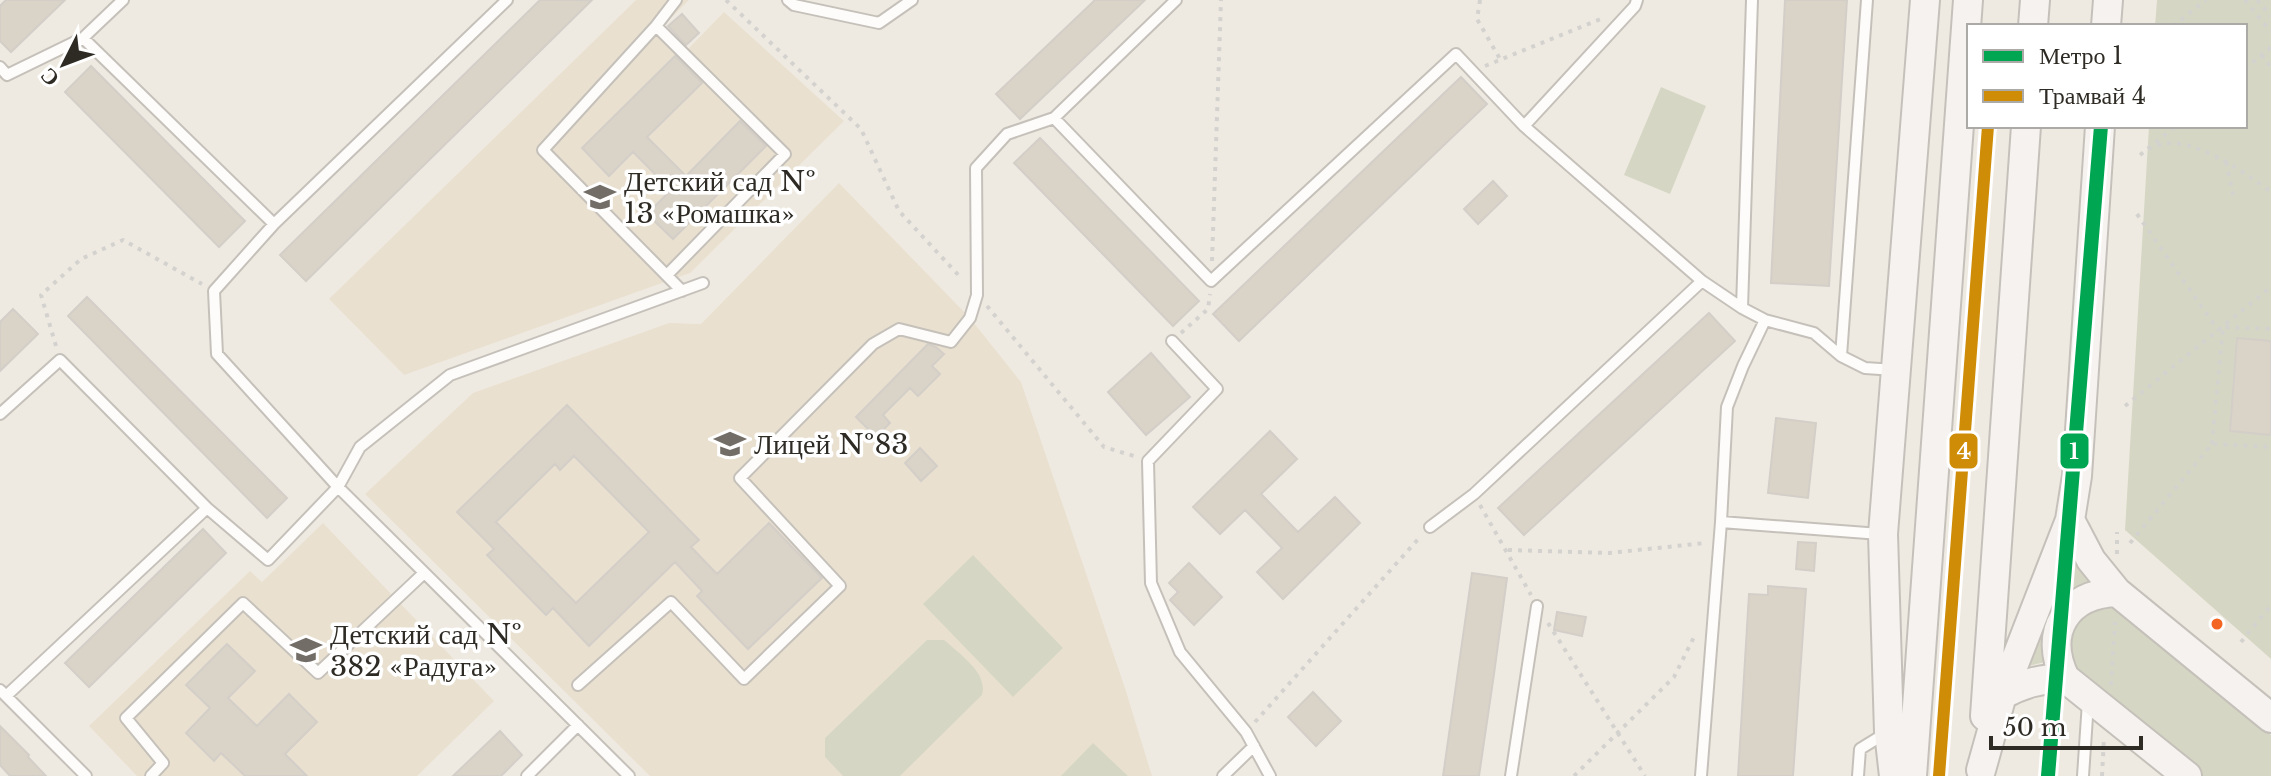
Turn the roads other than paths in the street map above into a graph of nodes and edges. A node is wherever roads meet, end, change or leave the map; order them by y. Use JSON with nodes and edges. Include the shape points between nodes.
{"nodes":[{"id":1,"x":123,"y":0,"type":"edge"},
{"id":2,"x":507,"y":0,"type":"edge"},
{"id":3,"x":676,"y":0,"type":"edge"},
{"id":4,"x":788,"y":0,"type":"edge"},
{"id":5,"x":912,"y":0,"type":"edge"},
{"id":6,"x":1176,"y":0,"type":"edge"},
{"id":7,"x":1752,"y":0,"type":"edge"},
{"id":8,"x":1867,"y":0,"type":"edge"},
{"id":9,"x":1925,"y":0,"type":"edge"},
{"id":10,"x":1968,"y":0,"type":"edge"},
{"id":11,"x":2035,"y":0,"type":"edge"},
{"id":12,"x":2108,"y":0,"type":"edge"},
{"id":13,"x":1636,"y":3,"type":"edge"},
{"id":14,"x":2033,"y":24,"type":"edge"},
{"id":15,"x":2106,"y":24,"type":"edge"},
{"id":16,"x":656,"y":26,"type":"junction"},
{"id":17,"x":83,"y":38,"type":"junction"},
{"id":18,"x":0,"y":67,"type":"edge"},
{"id":19,"x":1054,"y":118,"type":"junction"},
{"id":20,"x":1524,"y":126,"type":"junction"},
{"id":21,"x":2026,"y":128,"type":"edge"},
{"id":22,"x":2100,"y":128,"type":"edge"},
{"id":23,"x":274,"y":224,"type":"junction"},
{"id":24,"x":667,"y":275,"type":"junction"},
{"id":25,"x":1702,"y":281,"type":"junction"},
{"id":26,"x":703,"y":283,"type":"dead end"},
{"id":27,"x":682,"y":291,"type":"junction"},
{"id":28,"x":1742,"y":308,"type":"junction"},
{"id":29,"x":1765,"y":320,"type":"junction"},
{"id":30,"x":1172,"y":341,"type":"road end"},
{"id":31,"x":1841,"y":356,"type":"junction"},
{"id":32,"x":1895,"y":370,"type":"junction"},
{"id":33,"x":0,"y":414,"type":"edge"},
{"id":34,"x":338,"y":487,"type":"junction"},
{"id":35,"x":207,"y":508,"type":"junction"},
{"id":36,"x":2070,"y":520,"type":"junction"},
{"id":37,"x":1721,"y":522,"type":"junction"},
{"id":38,"x":1430,"y":527,"type":"road end"},
{"id":39,"x":1883,"y":534,"type":"junction"},
{"id":40,"x":424,"y":573,"type":"junction"},
{"id":41,"x":2117,"y":592,"type":"junction"},
{"id":42,"x":1537,"y":606,"type":"road end"},
{"id":43,"x":578,"y":685,"type":"dead end"},
{"id":44,"x":3,"y":693,"type":"edge"},
{"id":45,"x":2002,"y":695,"type":"junction"},
{"id":46,"x":2088,"y":695,"type":"junction"},
{"id":47,"x":2271,"y":718,"type":"edge"},
{"id":48,"x":578,"y":725,"type":"junction"},
{"id":49,"x":1889,"y":732,"type":"junction"},
{"id":50,"x":1254,"y":746,"type":"junction"},
{"id":51,"x":1980,"y":773,"type":"edge"},
{"id":52,"x":86,"y":776,"type":"edge"},
{"id":53,"x":151,"y":776,"type":"edge"},
{"id":54,"x":527,"y":776,"type":"edge"},
{"id":55,"x":629,"y":776,"type":"edge"},
{"id":56,"x":1223,"y":776,"type":"edge"},
{"id":57,"x":1270,"y":776,"type":"edge"},
{"id":58,"x":1511,"y":776,"type":"edge"},
{"id":59,"x":1701,"y":776,"type":"edge"},
{"id":60,"x":1858,"y":776,"type":"edge"},
{"id":61,"x":1894,"y":776,"type":"edge"},
{"id":62,"x":1912,"y":776,"type":"edge"},
{"id":63,"x":2083,"y":776,"type":"edge"},
{"id":64,"x":2187,"y":776,"type":"edge"}],
"edges":[{"from":1,"to":17,"type":"lane"},
{"from":2,"to":23,"type":"lane"},
{"from":3,"to":16,"type":"lane"},
{"from":4,"to":5,"type":"lane","via":[[879,23]]},
{"from":6,"to":19,"type":"lane"},
{"from":7,"to":28,"type":"lane"},
{"from":8,"to":31,"type":"lane"},
{"from":9,"to":32,"type":"main road"},
{"from":10,"to":62,"type":"main road"},
{"from":11,"to":14,"type":"main road"},
{"from":12,"to":15,"type":"main road"},
{"from":13,"to":20,"type":"lane"},
{"from":16,"to":24,"type":"lane","via":[[543,150]]},
{"from":16,"to":24,"type":"lane","via":[[785,154]]},
{"from":17,"to":18,"type":"lane","via":[[7,75]]},
{"from":17,"to":23,"type":"lane"},
{"from":19,"to":20,"type":"lane","via":[[1211,281],[1456,54]]},
{"from":19,"to":43,"type":"lane","via":[[1007,134],[976,168],[977,295],[970,318],[951,342],[899,329],[873,344],[740,478],[840,586],[744,679],[671,602]]},
{"from":20,"to":25,"type":"lane"},
{"from":21,"to":51,"type":"main road"},
{"from":22,"to":36,"type":"main road"},
{"from":23,"to":34,"type":"lane","via":[[214,291],[217,354]]},
{"from":24,"to":27,"type":"lane"},
{"from":25,"to":28,"type":"lane"},
{"from":25,"to":38,"type":"lane","via":[[1474,494]]},
{"from":26,"to":27,"type":"lane"},
{"from":27,"to":34,"type":"lane","via":[[450,375],[360,447]]},
{"from":28,"to":29,"type":"lane"},
{"from":29,"to":31,"type":"lane","via":[[1814,333]]},
{"from":29,"to":37,"type":"lane","via":[[1727,407]]},
{"from":30,"to":50,"type":"lane","via":[[1217,389],[1148,461],[1151,583],[1180,652]]},
{"from":31,"to":32,"type":"lane","via":[[1865,368]]},
{"from":32,"to":39,"type":"main road"},
{"from":33,"to":35,"type":"lane","via":[[60,360]]},
{"from":34,"to":35,"type":"lane","via":[[268,560]]},
{"from":34,"to":40,"type":"lane"},
{"from":35,"to":44,"type":"lane"},
{"from":36,"to":41,"type":"main road","via":[[2091,560]]},
{"from":36,"to":45,"type":"main road"},
{"from":37,"to":39,"type":"lane"},
{"from":37,"to":59,"type":"lane"},
{"from":39,"to":49,"type":"main road"},
{"from":40,"to":48,"type":"lane"},
{"from":40,"to":53,"type":"lane","via":[[318,673],[243,603],[126,718],[163,763]]},
{"from":41,"to":46,"type":"main road","via":[[2082,599],[2059,627],[2058,662]]},
{"from":41,"to":47,"type":"main road"},
{"from":42,"to":58,"type":"lane"},
{"from":44,"to":52,"type":"lane"},
{"from":45,"to":46,"type":"main road","via":[[2032,681]]},
{"from":45,"to":51,"type":"main road"},
{"from":46,"to":63,"type":"lane"},
{"from":46,"to":64,"type":"main road"},
{"from":48,"to":54,"type":"lane"},
{"from":48,"to":55,"type":"lane"},
{"from":49,"to":60,"type":"lane","via":[[1860,749]]},
{"from":49,"to":61,"type":"main road"},
{"from":50,"to":56,"type":"lane"},
{"from":50,"to":57,"type":"lane"}]}
